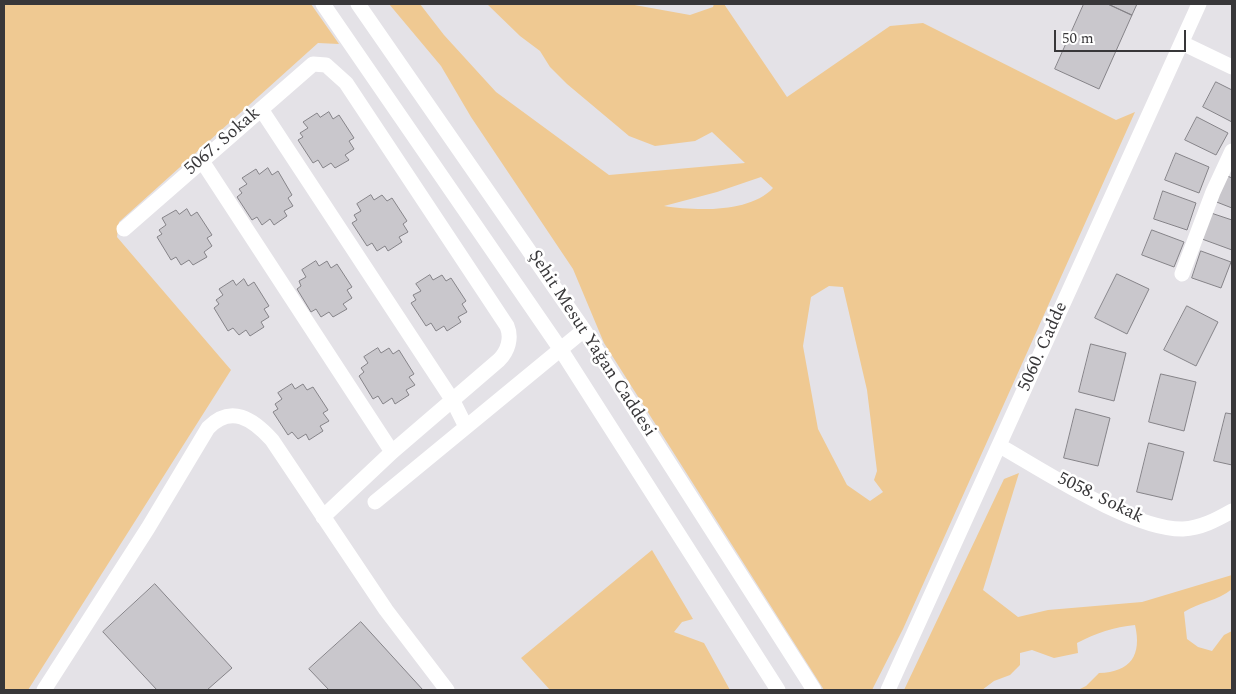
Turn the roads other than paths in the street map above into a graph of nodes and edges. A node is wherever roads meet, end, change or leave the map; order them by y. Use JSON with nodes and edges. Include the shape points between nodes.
{"nodes":[{"id":1,"x":323,"y":4,"type":"edge"},
{"id":2,"x":358,"y":4,"type":"edge"},
{"id":3,"x":1199,"y":4,"type":"edge"},
{"id":4,"x":1182,"y":43,"type":"junction"},
{"id":5,"x":1232,"y":67,"type":"edge"},
{"id":6,"x":261,"y":109,"type":"junction"},
{"id":7,"x":1232,"y":151,"type":"edge"},
{"id":8,"x":202,"y":161,"type":"junction"},
{"id":9,"x":124,"y":229,"type":"dead end"},
{"id":10,"x":1182,"y":274,"type":"dead end"},
{"id":11,"x":584,"y":330,"type":"junction"},
{"id":12,"x":561,"y":350,"type":"junction"},
{"id":13,"x":453,"y":400,"type":"junction"},
{"id":14,"x":466,"y":427,"type":"junction"},
{"id":15,"x":1000,"y":446,"type":"junction"},
{"id":16,"x":392,"y":452,"type":"junction"},
{"id":17,"x":375,"y":502,"type":"dead end"},
{"id":18,"x":1232,"y":511,"type":"edge"},
{"id":19,"x":323,"y":517,"type":"junction"},
{"id":20,"x":44,"y":690,"type":"edge"},
{"id":21,"x":447,"y":690,"type":"edge"},
{"id":22,"x":778,"y":690,"type":"edge"},
{"id":23,"x":814,"y":690,"type":"edge"},
{"id":24,"x":888,"y":690,"type":"edge"}],
"edges":[{"from":1,"to":12,"type":"street","name":"Şehit Mesut Yağan Caddesi"},
{"from":2,"to":11,"type":"street","name":"Şehit Mesut Yağan Caddesi"},
{"from":3,"to":4,"type":"street","name":"5060. Cadde"},
{"from":4,"to":5,"type":"street"},
{"from":4,"to":15,"type":"street","name":"5060. Cadde"},
{"from":6,"to":8,"type":"street","name":"5067. Sokak"},
{"from":6,"to":13,"type":"street"},
{"from":6,"to":13,"type":"street","name":"5067. Sokak","via":[[313,64],[326,65],[346,83],[507,326],[510,338],[502,357]]},
{"from":7,"to":10,"type":"street"},
{"from":8,"to":9,"type":"street","name":"5067. Sokak"},
{"from":8,"to":16,"type":"street"},
{"from":11,"to":12,"type":"street"},
{"from":11,"to":23,"type":"street","name":"Şehit Mesut Yağan Caddesi"},
{"from":12,"to":14,"type":"street"},
{"from":12,"to":22,"type":"street","name":"Şehit Mesut Yağan Caddesi"},
{"from":13,"to":14,"type":"street"},
{"from":13,"to":16,"type":"street"},
{"from":14,"to":17,"type":"street"},
{"from":15,"to":18,"type":"street","name":"5058. Sokak","via":[[1078,491],[1141,521],[1182,529],[1203,526]]},
{"from":15,"to":24,"type":"street","name":"5060. Cadde"},
{"from":16,"to":19,"type":"street"},
{"from":19,"to":20,"type":"street","via":[[263,430],[237,416],[216,420]]},
{"from":19,"to":21,"type":"street","via":[[386,610]]}]}
